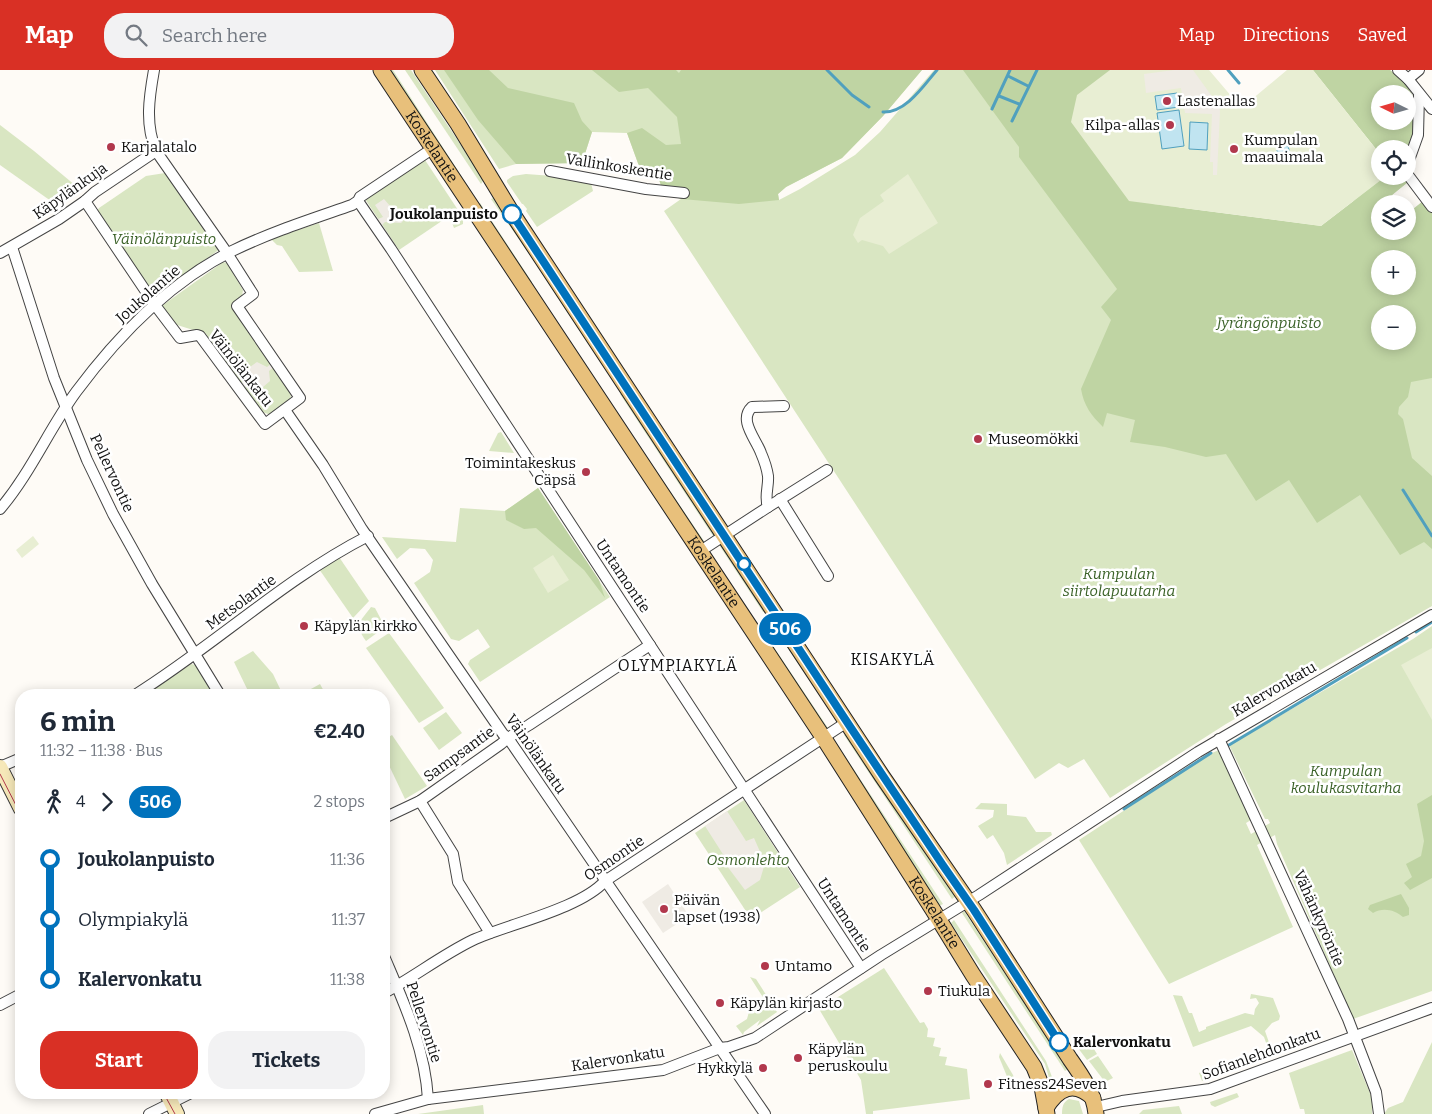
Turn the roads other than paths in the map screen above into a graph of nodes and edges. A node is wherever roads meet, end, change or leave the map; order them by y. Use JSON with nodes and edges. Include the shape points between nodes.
{"nodes":[{"id":1,"x":154,"y":70,"type":"edge"},
{"id":2,"x":381,"y":70,"type":"edge"},
{"id":3,"x":422,"y":70,"type":"edge"},
{"id":4,"x":1398,"y":70,"type":"edge"},
{"id":5,"x":1419,"y":70,"type":"edge"},
{"id":6,"x":1408,"y":79,"type":"junction"},
{"id":7,"x":1420,"y":95,"type":"junction"},
{"id":8,"x":1432,"y":109,"type":"edge"},
{"id":9,"x":1416,"y":141,"type":"edge"},
{"id":10,"x":432,"y":149,"type":"junction"},
{"id":11,"x":156,"y":151,"type":"junction"},
{"id":12,"x":550,"y":171,"type":"dead end"},
{"id":13,"x":1416,"y":185,"type":"edge"},
{"id":14,"x":684,"y":193,"type":"dead end"},
{"id":15,"x":85,"y":201,"type":"junction"},
{"id":16,"x":358,"y":201,"type":"junction"},
{"id":17,"x":1432,"y":207,"type":"edge"},
{"id":18,"x":12,"y":247,"type":"junction"},
{"id":19,"x":0,"y":253,"type":"edge"},
{"id":20,"x":227,"y":254,"type":"junction"},
{"id":21,"x":155,"y":305,"type":"junction"},
{"id":22,"x":784,"y":406,"type":"dead end"},
{"id":23,"x":66,"y":407,"type":"junction"},
{"id":24,"x":285,"y":410,"type":"junction"},
{"id":25,"x":827,"y":470,"type":"dead end"},
{"id":26,"x":780,"y":499,"type":"junction"},
{"id":27,"x":768,"y":507,"type":"junction"},
{"id":28,"x":0,"y":509,"type":"edge"},
{"id":29,"x":368,"y":536,"type":"junction"},
{"id":30,"x":725,"y":536,"type":"junction"},
{"id":31,"x":700,"y":552,"type":"junction"},
{"id":32,"x":828,"y":576,"type":"dead end"},
{"id":33,"x":1432,"y":615,"type":"edge"},
{"id":34,"x":650,"y":645,"type":"junction"},
{"id":35,"x":195,"y":654,"type":"junction"},
{"id":36,"x":144,"y":689,"type":"edge"},
{"id":37,"x":216,"y":689,"type":"edge"},
{"id":38,"x":847,"y":722,"type":"junction"},
{"id":39,"x":508,"y":738,"type":"junction"},
{"id":40,"x":823,"y":738,"type":"junction"},
{"id":41,"x":1219,"y":739,"type":"junction"},
{"id":42,"x":15,"y":761,"type":"edge"},
{"id":43,"x":0,"y":767,"type":"edge"},
{"id":44,"x":741,"y":792,"type":"junction"},
{"id":45,"x":15,"y":797,"type":"edge"},
{"id":46,"x":420,"y":801,"type":"junction"},
{"id":47,"x":390,"y":815,"type":"edge"},
{"id":48,"x":605,"y":881,"type":"junction"},
{"id":49,"x":969,"y":901,"type":"junction"},
{"id":50,"x":940,"y":920,"type":"junction"},
{"id":51,"x":490,"y":933,"type":"junction"},
{"id":52,"x":862,"y":968,"type":"junction"},
{"id":53,"x":390,"y":970,"type":"edge"},
{"id":54,"x":397,"y":986,"type":"junction"},
{"id":55,"x":390,"y":990,"type":"edge"},
{"id":56,"x":15,"y":997,"type":"edge"},
{"id":57,"x":0,"y":1005,"type":"edge"},
{"id":58,"x":1432,"y":1008,"type":"edge"},
{"id":59,"x":1354,"y":1036,"type":"junction"},
{"id":60,"x":720,"y":1048,"type":"junction"},
{"id":61,"x":428,"y":1099,"type":"junction"},
{"id":62,"x":172,"y":1103,"type":"edge"},
{"id":63,"x":1098,"y":1108,"type":"edge"},
{"id":64,"x":1046,"y":1111,"type":"edge"},
{"id":65,"x":149,"y":1114,"type":"edge"},
{"id":66,"x":375,"y":1114,"type":"edge"},
{"id":67,"x":765,"y":1114,"type":"edge"},
{"id":68,"x":1380,"y":1114,"type":"edge"}],
"edges":[{"from":1,"to":11,"type":"street","via":[[148,104]]},
{"from":2,"to":10,"type":"main road","name":"Koskelantie"},
{"from":3,"to":30,"type":"main road","name":"Koskelantie"},
{"from":4,"to":6,"type":"street"},
{"from":5,"to":6,"type":"street"},
{"from":6,"to":7,"type":"street"},
{"from":7,"to":8,"type":"street"},
{"from":7,"to":9,"type":"street"},
{"from":10,"to":16,"type":"street","name":"Joukolantie"},
{"from":10,"to":31,"type":"main road","name":"Koskelantie"},
{"from":11,"to":15,"type":"street","name":"Käpylänkuja"},
{"from":11,"to":20,"type":"street"},
{"from":12,"to":14,"type":"street","name":"Vallinkoskentie"},
{"from":13,"to":17,"type":"street"},
{"from":15,"to":18,"type":"street","name":"Käpylänkuja"},
{"from":15,"to":21,"type":"street"},
{"from":16,"to":20,"type":"street","name":"Joukolantie","via":[[262,237]]},
{"from":16,"to":34,"type":"street","name":"Untamontie"},
{"from":18,"to":19,"type":"street","name":"Käpylänkuja"},
{"from":18,"to":23,"type":"street","name":"Pellervontie"},
{"from":20,"to":21,"type":"street","name":"Joukolantie","via":[[190,277]]},
{"from":20,"to":24,"type":"street","name":"Väinölänkatu","via":[[253,294],[237,306],[300,398]]},
{"from":21,"to":23,"type":"street","name":"Joukolantie","via":[[96,367]]},
{"from":21,"to":24,"type":"street","name":"Väinölänkatu","via":[[180,338],[200,336],[265,424]]},
{"from":22,"to":27,"type":"street","via":[[752,407],[746,422],[768,475]]},
{"from":23,"to":28,"type":"street","name":"Joukolantie"},
{"from":23,"to":35,"type":"street","name":"Pellervontie","via":[[87,460],[114,514]]},
{"from":24,"to":29,"type":"street","name":"Väinölänkatu"},
{"from":25,"to":26,"type":"street"},
{"from":26,"to":27,"type":"street"},
{"from":26,"to":32,"type":"street"},
{"from":27,"to":30,"type":"street"},
{"from":29,"to":35,"type":"street","name":"Metsolantie","via":[[293,582]]},
{"from":29,"to":39,"type":"street","name":"Väinölänkatu"},
{"from":30,"to":31,"type":"street"},
{"from":30,"to":38,"type":"main road","name":"Koskelantie"},
{"from":31,"to":40,"type":"main road","name":"Koskelantie"},
{"from":33,"to":41,"type":"street","name":"Kalervonkatu"},
{"from":34,"to":39,"type":"street","name":"Sampsantie"},
{"from":34,"to":44,"type":"street","name":"Untamontie"},
{"from":35,"to":36,"type":"street","name":"Metsolantie"},
{"from":35,"to":37,"type":"street","name":"Pellervontie"},
{"from":38,"to":40,"type":"street","name":"Osmontie"},
{"from":38,"to":49,"type":"main road","name":"Koskelantie"},
{"from":39,"to":46,"type":"street","name":"Sampsantie"},
{"from":39,"to":48,"type":"street","name":"Väinölänkatu"},
{"from":40,"to":44,"type":"street","name":"Osmontie"},
{"from":40,"to":50,"type":"main road","name":"Koskelantie"},
{"from":41,"to":49,"type":"street","name":"Kalervonkatu"},
{"from":41,"to":59,"type":"street","name":"Vähänkyröntie"},
{"from":42,"to":43,"type":"street"},
{"from":43,"to":45,"type":"street"},
{"from":44,"to":48,"type":"street","name":"Osmontie"},
{"from":44,"to":52,"type":"street","name":"Untamontie"},
{"from":46,"to":47,"type":"street","name":"Sampsantie"},
{"from":46,"to":51,"type":"street","via":[[453,854],[458,882]]},
{"from":48,"to":51,"type":"street","name":"Osmontie","via":[[571,902]]},
{"from":48,"to":60,"type":"street","name":"Väinölänkatu"},
{"from":49,"to":50,"type":"street","name":"Kalervonkatu"},
{"from":49,"to":63,"type":"main road","name":"Koskelantie","via":[[1084,1079]]},
{"from":50,"to":52,"type":"street","name":"Kalervonkatu"},
{"from":50,"to":64,"type":"main road","name":"Koskelantie","via":[[1034,1067]]},
{"from":51,"to":54,"type":"street","name":"Osmontie","via":[[452,951]]},
{"from":52,"to":60,"type":"street","name":"Kalervonkatu","via":[[755,1038]]},
{"from":53,"to":54,"type":"street","name":"Pellervontie"},
{"from":54,"to":55,"type":"street","name":"Osmontie"},
{"from":54,"to":61,"type":"street","name":"Pellervontie","via":[[423,1059]]},
{"from":56,"to":57,"type":"street"},
{"from":58,"to":59,"type":"street","name":"Sofianlehdonkatu"},
{"from":59,"to":63,"type":"street","name":"Sofianlehdonkatu","via":[[1210,1089],[1122,1101]]},
{"from":59,"to":68,"type":"street","name":"Vähänkyröntie","via":[[1376,1092]]},
{"from":60,"to":61,"type":"street","name":"Kalervonkatu","via":[[664,1070]]},
{"from":60,"to":67,"type":"street","name":"Väinölänkatu"},
{"from":61,"to":66,"type":"street","name":"Kalervonkatu"},
{"from":62,"to":65,"type":"street"},
{"from":63,"to":64,"type":"main road","name":"Koskelantie","via":[[1086,1092],[1066,1089],[1058,1093]]}]}
